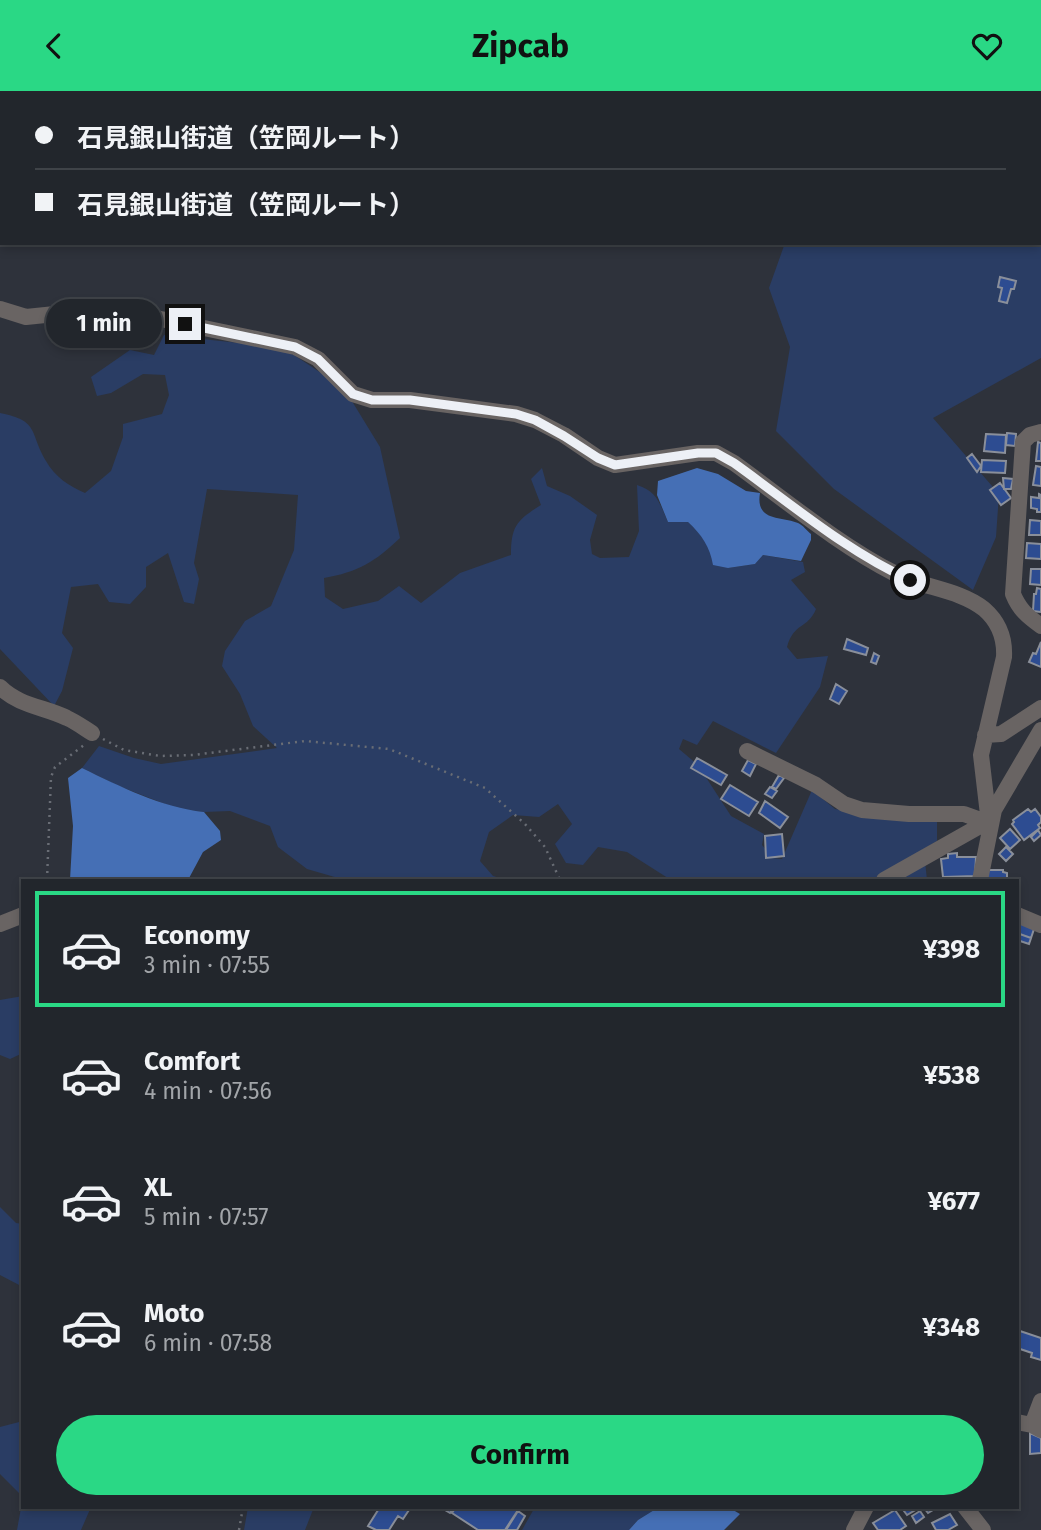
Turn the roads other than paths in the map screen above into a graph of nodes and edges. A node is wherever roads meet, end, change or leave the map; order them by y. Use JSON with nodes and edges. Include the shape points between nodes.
{"nodes":[{"id":1,"x":0,"y":309,"type":"edge"},
{"id":2,"x":1041,"y":432,"type":"edge"},
{"id":3,"x":1041,"y":626,"type":"edge"},
{"id":4,"x":0,"y":687,"type":"edge"},
{"id":5,"x":1041,"y":708,"type":"edge"},
{"id":6,"x":1041,"y":730,"type":"edge"},
{"id":7,"x":92,"y":733,"type":"road end"},
{"id":8,"x":985,"y":735,"type":"junction"},
{"id":9,"x":747,"y":751,"type":"dead end"},
{"id":10,"x":989,"y":823,"type":"junction"},
{"id":11,"x":886,"y":879,"type":"edge"},
{"id":12,"x":980,"y":879,"type":"edge"},
{"id":13,"x":21,"y":916,"type":"edge"},
{"id":14,"x":1019,"y":916,"type":"edge"},
{"id":15,"x":0,"y":923,"type":"edge"},
{"id":16,"x":1041,"y":925,"type":"edge"},
{"id":17,"x":1041,"y":1401,"type":"edge"},
{"id":18,"x":1030,"y":1425,"type":"edge"},
{"id":19,"x":865,"y":1509,"type":"edge"},
{"id":20,"x":967,"y":1509,"type":"edge"},
{"id":21,"x":854,"y":1530,"type":"edge"},
{"id":22,"x":983,"y":1530,"type":"edge"}],
"edges":[{"from":1,"to":8,"type":"street","via":[[26,317],[113,309],[295,347],[318,359],[353,394],[372,400],[410,400],[516,414],[555,430],[615,465],[716,453],[892,572],[968,599],[989,615],[1002,634],[1004,657]]},
{"from":2,"to":3,"type":"street","via":[[1023,442],[1013,594],[1018,606]]},
{"from":4,"to":7,"type":"street"},
{"from":5,"to":8,"type":"street","via":[[1002,734]]},
{"from":6,"to":10,"type":"street"},
{"from":8,"to":10,"type":"street","via":[[981,765]]},
{"from":9,"to":10,"type":"street","via":[[862,810],[964,814]]},
{"from":10,"to":11,"type":"street"},
{"from":10,"to":12,"type":"street"},
{"from":13,"to":15,"type":"street"},
{"from":14,"to":16,"type":"street"},
{"from":17,"to":18,"type":"street"},
{"from":19,"to":21,"type":"street"},
{"from":20,"to":22,"type":"street"}]}
